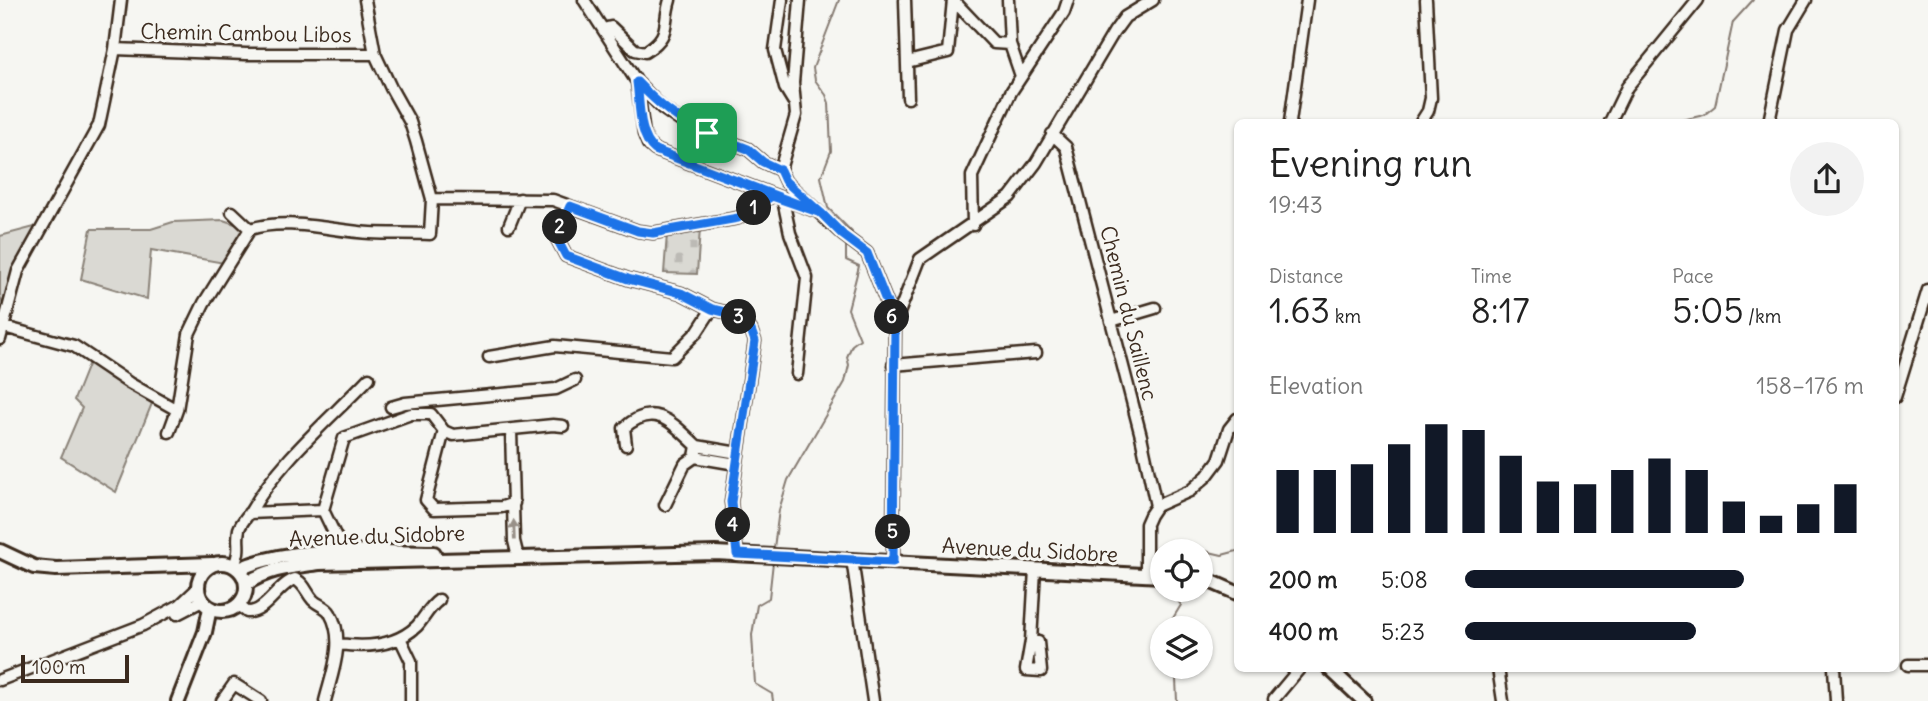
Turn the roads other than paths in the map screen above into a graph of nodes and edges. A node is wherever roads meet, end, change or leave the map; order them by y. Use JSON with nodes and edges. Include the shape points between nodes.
{"nodes":[{"id":1,"x":121,"y":0,"type":"edge"},
{"id":2,"x":365,"y":0,"type":"edge"},
{"id":3,"x":584,"y":0,"type":"edge"},
{"id":4,"x":670,"y":0,"type":"edge"},
{"id":5,"x":800,"y":0,"type":"edge"},
{"id":6,"x":905,"y":0,"type":"edge"},
{"id":7,"x":953,"y":0,"type":"edge"},
{"id":8,"x":1008,"y":0,"type":"edge"},
{"id":9,"x":1068,"y":0,"type":"edge"},
{"id":10,"x":1153,"y":0,"type":"edge"},
{"id":11,"x":1307,"y":0,"type":"edge"},
{"id":12,"x":1426,"y":0,"type":"edge"},
{"id":13,"x":1698,"y":0,"type":"edge"},
{"id":14,"x":1806,"y":0,"type":"edge"},
{"id":15,"x":783,"y":1,"type":"edge"},
{"id":16,"x":603,"y":29,"type":"junction"},
{"id":17,"x":1010,"y":44,"type":"junction"},
{"id":18,"x":115,"y":49,"type":"junction"},
{"id":19,"x":375,"y":54,"type":"junction"},
{"id":20,"x":908,"y":62,"type":"junction"},
{"id":21,"x":1021,"y":75,"type":"junction"},
{"id":22,"x":637,"y":82,"type":"junction"},
{"id":23,"x":908,"y":98,"type":"dead end"},
{"id":24,"x":795,"y":104,"type":"junction"},
{"id":25,"x":1290,"y":119,"type":"edge"},
{"id":26,"x":1423,"y":119,"type":"edge"},
{"id":27,"x":1611,"y":119,"type":"edge"},
{"id":28,"x":1770,"y":119,"type":"edge"},
{"id":29,"x":1052,"y":134,"type":"junction"},
{"id":30,"x":780,"y":170,"type":"junction"},
{"id":31,"x":772,"y":196,"type":"junction"},
{"id":32,"x":432,"y":199,"type":"junction"},
{"id":33,"x":520,"y":199,"type":"junction"},
{"id":34,"x":783,"y":200,"type":"junction"},
{"id":35,"x":570,"y":206,"type":"junction"},
{"id":36,"x":232,"y":212,"type":"dead end"},
{"id":37,"x":821,"y":213,"type":"junction"},
{"id":38,"x":973,"y":225,"type":"junction"},
{"id":39,"x":509,"y":226,"type":"dead end"},
{"id":40,"x":250,"y":229,"type":"junction"},
{"id":41,"x":1928,"y":290,"type":"edge"},
{"id":42,"x":1155,"y":307,"type":"dead end"},
{"id":43,"x":712,"y":309,"type":"junction"},
{"id":44,"x":3,"y":317,"type":"edge"},
{"id":45,"x":1111,"y":321,"type":"junction"},
{"id":46,"x":895,"y":323,"type":"junction"},
{"id":47,"x":0,"y":339,"type":"edge"},
{"id":48,"x":1036,"y":353,"type":"dead end"},
{"id":49,"x":489,"y":357,"type":"dead end"},
{"id":50,"x":893,"y":365,"type":"junction"},
{"id":51,"x":797,"y":374,"type":"dead end"},
{"id":52,"x":369,"y":379,"type":"dead end"},
{"id":53,"x":575,"y":380,"type":"dead end"},
{"id":54,"x":1899,"y":384,"type":"edge"},
{"id":55,"x":436,"y":401,"type":"junction"},
{"id":56,"x":391,"y":407,"type":"dead end"},
{"id":57,"x":177,"y":410,"type":"junction"},
{"id":58,"x":431,"y":414,"type":"junction"},
{"id":59,"x":1234,"y":423,"type":"edge"},
{"id":60,"x":563,"y":426,"type":"dead end"},
{"id":61,"x":512,"y":430,"type":"junction"},
{"id":62,"x":444,"y":431,"type":"junction"},
{"id":63,"x":169,"y":432,"type":"dead end"},
{"id":64,"x":626,"y":445,"type":"dead end"},
{"id":65,"x":696,"y":451,"type":"junction"},
{"id":66,"x":737,"y":459,"type":"junction"},
{"id":67,"x":514,"y":503,"type":"junction"},
{"id":68,"x":665,"y":505,"type":"dead end"},
{"id":69,"x":1156,"y":506,"type":"junction"},
{"id":70,"x":323,"y":510,"type":"junction"},
{"id":71,"x":249,"y":513,"type":"junction"},
{"id":72,"x":0,"y":551,"type":"edge"},
{"id":73,"x":737,"y":554,"type":"junction"},
{"id":74,"x":518,"y":557,"type":"junction"},
{"id":75,"x":339,"y":558,"type":"junction"},
{"id":76,"x":852,"y":559,"type":"junction"},
{"id":77,"x":893,"y":562,"type":"junction"},
{"id":78,"x":213,"y":564,"type":"junction"},
{"id":79,"x":156,"y":567,"type":"junction"},
{"id":80,"x":236,"y":568,"type":"junction"},
{"id":81,"x":1035,"y":569,"type":"junction"},
{"id":82,"x":1146,"y":576,"type":"junction"},
{"id":83,"x":1150,"y":576,"type":"edge"},
{"id":84,"x":1213,"y":582,"type":"edge"},
{"id":85,"x":246,"y":584,"type":"junction"},
{"id":86,"x":1234,"y":592,"type":"edge"},
{"id":87,"x":199,"y":596,"type":"junction"},
{"id":88,"x":439,"y":600,"type":"dead end"},
{"id":89,"x":238,"y":606,"type":"junction"},
{"id":90,"x":223,"y":611,"type":"junction"},
{"id":91,"x":205,"y":632,"type":"junction"},
{"id":92,"x":114,"y":637,"type":"junction"},
{"id":93,"x":400,"y":638,"type":"junction"},
{"id":94,"x":1031,"y":641,"type":"dead end"},
{"id":95,"x":339,"y":644,"type":"junction"},
{"id":96,"x":1908,"y":665,"type":"dead end"},
{"id":97,"x":1928,"y":665,"type":"edge"},
{"id":98,"x":1297,"y":672,"type":"edge"},
{"id":99,"x":1333,"y":672,"type":"edge"},
{"id":100,"x":1499,"y":672,"type":"edge"},
{"id":101,"x":1834,"y":672,"type":"edge"},
{"id":102,"x":0,"y":680,"type":"edge"},
{"id":103,"x":0,"y":686,"type":"edge"},
{"id":104,"x":1274,"y":699,"type":"edge"},
{"id":105,"x":178,"y":701,"type":"edge"},
{"id":106,"x":222,"y":701,"type":"edge"},
{"id":107,"x":261,"y":701,"type":"edge"},
{"id":108,"x":325,"y":701,"type":"edge"},
{"id":109,"x":411,"y":701,"type":"edge"},
{"id":110,"x":873,"y":701,"type":"edge"},
{"id":111,"x":1364,"y":701,"type":"edge"},
{"id":112,"x":1503,"y":701,"type":"edge"},
{"id":113,"x":1836,"y":701,"type":"edge"}],
"edges":[{"from":1,"to":18,"type":"street"},
{"from":2,"to":19,"type":"street"},
{"from":3,"to":16,"type":"street"},
{"from":4,"to":16,"type":"street","via":[[666,33],[645,52],[635,50],[611,27]]},
{"from":5,"to":24,"type":"street"},
{"from":6,"to":20,"type":"street"},
{"from":7,"to":17,"type":"street","via":[[994,43]]},
{"from":7,"to":20,"type":"street","via":[[947,52]]},
{"from":8,"to":17,"type":"street"},
{"from":9,"to":21,"type":"street"},
{"from":10,"to":29,"type":"street","via":[[1125,17]]},
{"from":11,"to":25,"type":"street"},
{"from":12,"to":26,"type":"street","via":[[1431,98]]},
{"from":13,"to":27,"type":"street","via":[[1626,88]]},
{"from":14,"to":28,"type":"street","via":[[1788,30]]},
{"from":15,"to":24,"type":"street","via":[[775,50],[785,88]]},
{"from":16,"to":22,"type":"street"},
{"from":17,"to":21,"type":"street"},
{"from":18,"to":19,"type":"street","name":"Chemin Cambou Libos"},
{"from":18,"to":44,"type":"street","via":[[99,125],[18,271]]},
{"from":19,"to":32,"type":"street","via":[[410,122]]},
{"from":20,"to":23,"type":"street"},
{"from":21,"to":38,"type":"street","via":[[972,176]]},
{"from":22,"to":30,"type":"street","via":[[685,124],[748,149]]},
{"from":22,"to":31,"type":"street","via":[[645,134],[655,150]]},
{"from":24,"to":30,"type":"street"},
{"from":29,"to":38,"type":"street","via":[[1010,198]]},
{"from":29,"to":45,"type":"street","name":"Chemin du Saillenc","via":[[1066,147]]},
{"from":30,"to":37,"type":"street","via":[[785,181]]},
{"from":31,"to":34,"type":"street"},
{"from":31,"to":35,"type":"street","via":[[738,218],[653,233]]},
{"from":32,"to":33,"type":"street"},
{"from":32,"to":40,"type":"street","via":[[430,234],[317,226]]},
{"from":33,"to":35,"type":"street","via":[[553,200]]},
{"from":33,"to":39,"type":"street"},
{"from":34,"to":37,"type":"street"},
{"from":34,"to":51,"type":"street","via":[[807,278]]},
{"from":35,"to":43,"type":"street","via":[[556,237],[566,256],[681,293]]},
{"from":36,"to":40,"type":"street"},
{"from":37,"to":46,"type":"street","via":[[867,253]]},
{"from":38,"to":46,"type":"street","via":[[920,259]]},
{"from":40,"to":57,"type":"street","via":[[189,334]]},
{"from":41,"to":54,"type":"street"},
{"from":42,"to":45,"type":"street"},
{"from":43,"to":49,"type":"street","via":[[672,357],[555,346]]},
{"from":43,"to":66,"type":"street","via":[[744,320],[755,341]]},
{"from":44,"to":47,"type":"street"},
{"from":44,"to":57,"type":"street","via":[[74,346]]},
{"from":45,"to":69,"type":"street","name":"Chemin du Saillenc"},
{"from":46,"to":50,"type":"street"},
{"from":48,"to":50,"type":"street"},
{"from":50,"to":77,"type":"street"},
{"from":52,"to":71,"type":"street","via":[[293,454]]},
{"from":53,"to":55,"type":"street","via":[[556,389]]},
{"from":55,"to":56,"type":"street"},
{"from":55,"to":58,"type":"street"},
{"from":57,"to":63,"type":"street"},
{"from":58,"to":62,"type":"street"},
{"from":58,"to":70,"type":"street","via":[[411,414],[344,438]]},
{"from":59,"to":69,"type":"street","via":[[1207,476],[1190,491]]},
{"from":60,"to":61,"type":"street"},
{"from":61,"to":62,"type":"street","via":[[453,435]]},
{"from":61,"to":67,"type":"street"},
{"from":62,"to":67,"type":"street","via":[[426,500],[434,509]]},
{"from":64,"to":65,"type":"street","via":[[624,428],[636,417],[651,415],[665,417]]},
{"from":65,"to":66,"type":"street"},
{"from":65,"to":68,"type":"street"},
{"from":66,"to":73,"type":"street","via":[[731,502]]},
{"from":74,"to":67,"type":"street","one_way":true},
{"from":69,"to":82,"type":"street","via":[[1146,524]]},
{"from":70,"to":71,"type":"street"},
{"from":70,"to":75,"type":"street","via":[[336,537]]},
{"from":71,"to":80,"type":"street","via":[[240,529]]},
{"from":72,"to":79,"type":"main road","via":[[34,567]]},
{"from":73,"to":74,"type":"main road","name":"Avenue du Sidobre"},
{"from":73,"to":76,"type":"main road","name":"Avenue du Sidobre"},
{"from":74,"to":75,"type":"main road","name":"Avenue du Sidobre"},
{"from":75,"to":80,"type":"main road","name":"Avenue du Sidobre","via":[[298,555]]},
{"from":75,"to":85,"type":"main road","name":"Avenue du Sidobre","via":[[276,569]]},
{"from":76,"to":77,"type":"main road","name":"Avenue du Sidobre"},
{"from":76,"to":110,"type":"street"},
{"from":77,"to":81,"type":"main road","name":"Avenue du Sidobre"},
{"from":78,"to":79,"type":"main road"},
{"from":78,"to":80,"type":"main road"},
{"from":78,"to":87,"type":"main road","via":[[202,572]]},
{"from":79,"to":87,"type":"main road","via":[[184,571]]},
{"from":80,"to":85,"type":"main road"},
{"from":81,"to":82,"type":"main road","name":"Avenue du Sidobre"},
{"from":81,"to":94,"type":"street"},
{"from":82,"to":83,"type":"main road","name":"Avenue du Sidobre"},
{"from":84,"to":86,"type":"main road"},
{"from":85,"to":89,"type":"main road"},
{"from":87,"to":90,"type":"main road"},
{"from":87,"to":91,"type":"main road"},
{"from":87,"to":92,"type":"street","via":[[164,620]]},
{"from":88,"to":93,"type":"street"},
{"from":89,"to":90,"type":"main road"},
{"from":89,"to":95,"type":"street","via":[[256,611],[295,579],[329,610]]},
{"from":90,"to":91,"type":"main road"},
{"from":91,"to":105,"type":"main road"},
{"from":92,"to":102,"type":"street"},
{"from":92,"to":103,"type":"street"},
{"from":93,"to":95,"type":"street","via":[[379,645]]},
{"from":93,"to":109,"type":"street","via":[[411,661]]},
{"from":95,"to":108,"type":"street"},
{"from":96,"to":97,"type":"street"},
{"from":98,"to":104,"type":"street"},
{"from":99,"to":111,"type":"main road"},
{"from":100,"to":112,"type":"street"},
{"from":101,"to":113,"type":"street"},
{"from":106,"to":107,"type":"street","via":[[234,684]]}]}
